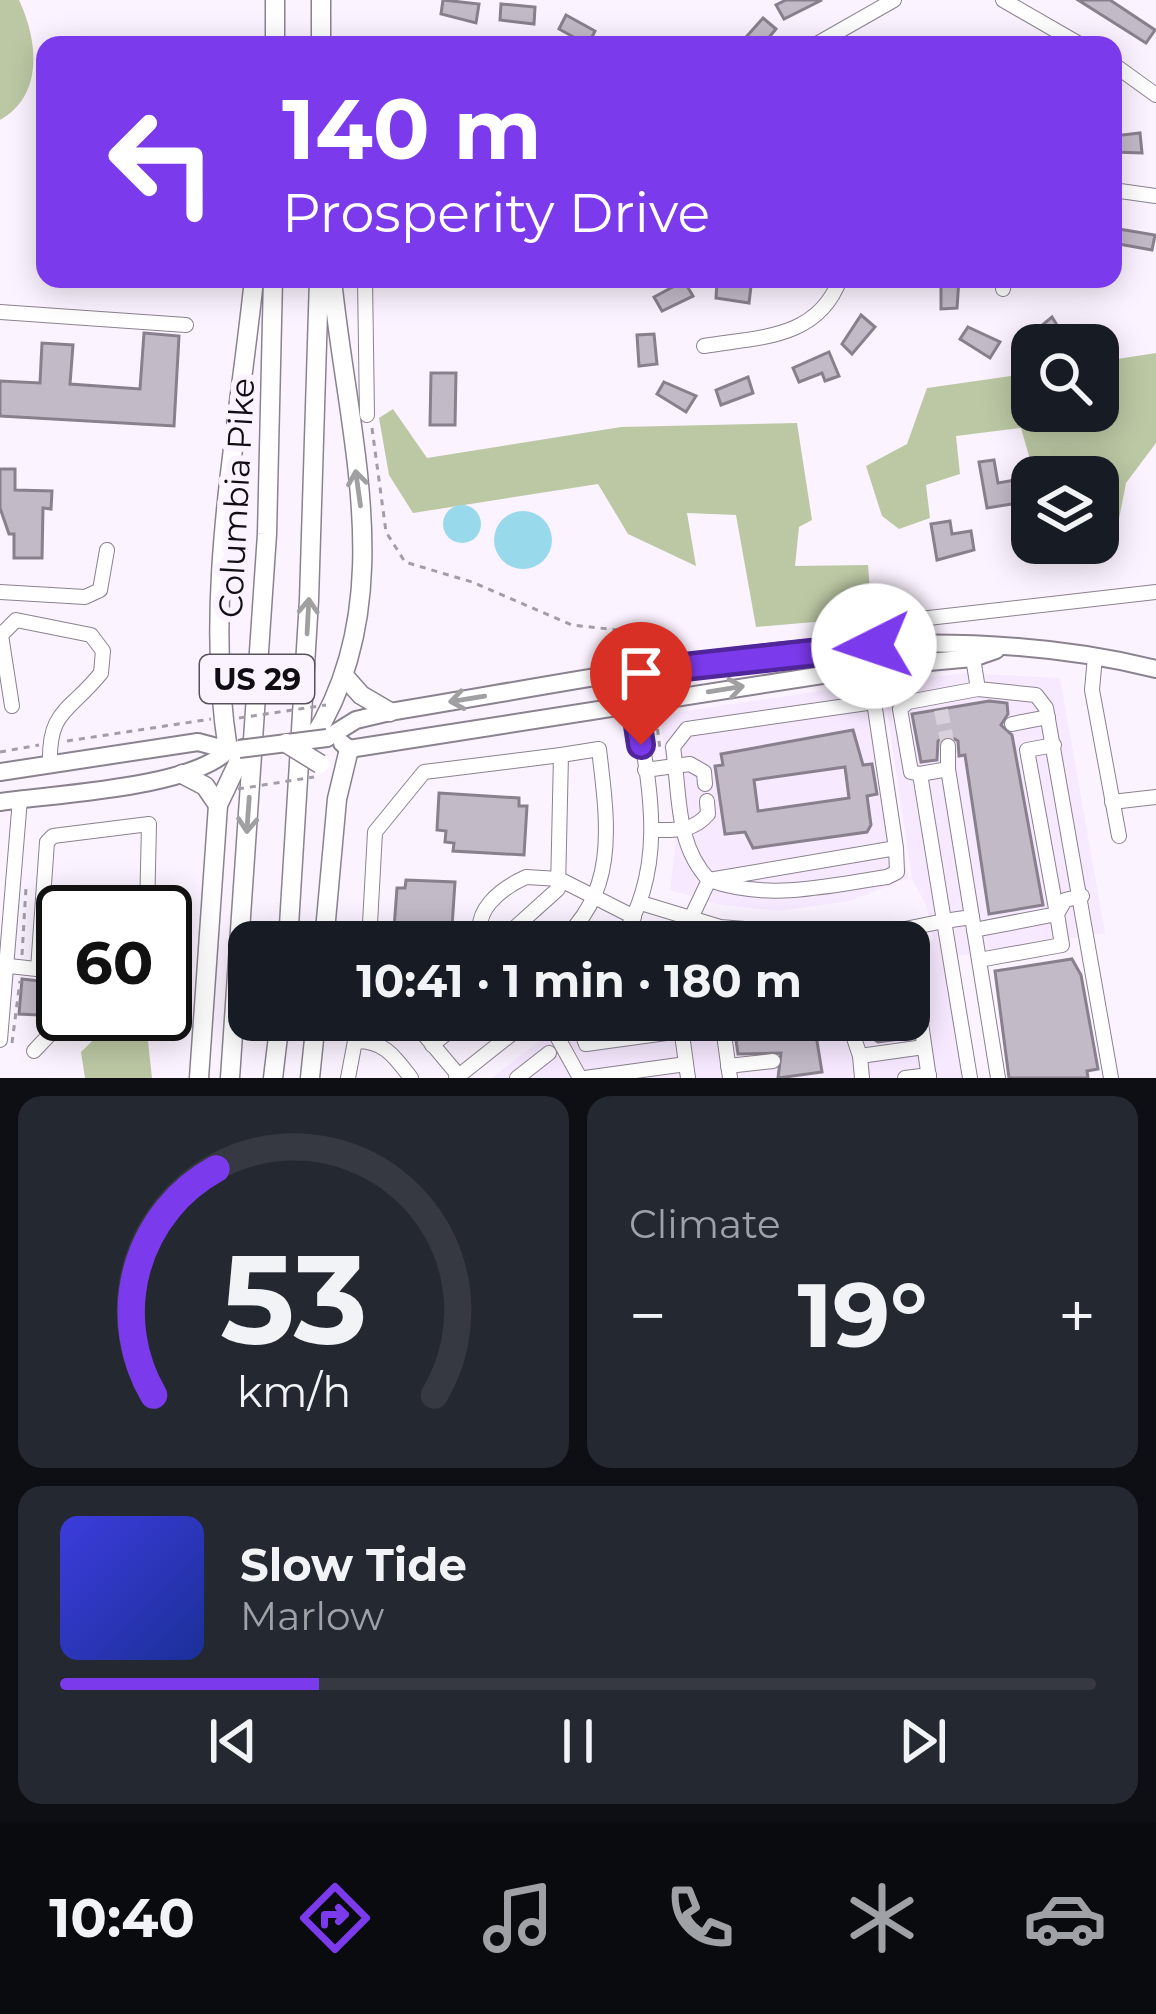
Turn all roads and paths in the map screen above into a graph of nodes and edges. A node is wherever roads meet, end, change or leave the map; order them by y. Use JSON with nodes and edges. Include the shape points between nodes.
{"nodes":[{"id":1,"x":275,"y":0,"type":"edge"},
{"id":2,"x":321,"y":0,"type":"edge"},
{"id":3,"x":894,"y":0,"type":"edge"},
{"id":4,"x":1004,"y":0,"type":"edge"},
{"id":5,"x":275,"y":36,"type":"edge"},
{"id":6,"x":321,"y":36,"type":"edge"},
{"id":7,"x":831,"y":36,"type":"edge"},
{"id":8,"x":1066,"y":36,"type":"edge"},
{"id":9,"x":1122,"y":70,"type":"edge"},
{"id":10,"x":1156,"y":95,"type":"edge"},
{"id":11,"x":1122,"y":191,"type":"edge"},
{"id":12,"x":1156,"y":196,"type":"edge"},
{"id":13,"x":253,"y":288,"type":"edge"},
{"id":14,"x":273,"y":288,"type":"edge"},
{"id":15,"x":319,"y":288,"type":"edge"},
{"id":16,"x":333,"y":288,"type":"edge"},
{"id":17,"x":365,"y":288,"type":"edge"},
{"id":18,"x":836,"y":288,"type":"edge"},
{"id":19,"x":0,"y":312,"type":"edge"},
{"id":20,"x":186,"y":325,"type":"dead end"},
{"id":21,"x":704,"y":346,"type":"dead end"},
{"id":22,"x":367,"y":415,"type":"joint"},
{"id":23,"x":107,"y":550,"type":"dead end"},
{"id":24,"x":0,"y":592,"type":"edge"},
{"id":25,"x":1156,"y":592,"type":"edge"},
{"id":26,"x":885,"y":622,"type":"dead end"},
{"id":27,"x":996,"y":650,"type":"junction"},
{"id":28,"x":655,"y":653,"type":"dead end"},
{"id":29,"x":1095,"y":656,"type":"junction"},
{"id":30,"x":973,"y":658,"type":"junction"},
{"id":31,"x":1156,"y":669,"type":"edge"},
{"id":32,"x":630,"y":673,"type":"junction"},
{"id":33,"x":346,"y":678,"type":"junction"},
{"id":34,"x":978,"y":689,"type":"junction"},
{"id":35,"x":635,"y":704,"type":"junction"},
{"id":36,"x":12,"y":706,"type":"dead end"},
{"id":37,"x":327,"y":710,"type":"junction"},
{"id":38,"x":390,"y":712,"type":"junction"},
{"id":39,"x":1048,"y":717,"type":"junction"},
{"id":40,"x":231,"y":719,"type":"junction"},
{"id":41,"x":1012,"y":724,"type":"dead end"},
{"id":42,"x":331,"y":741,"type":"junction"},
{"id":43,"x":49,"y":743,"type":"junction"},
{"id":44,"x":286,"y":743,"type":"junction"},
{"id":45,"x":1054,"y":745,"type":"junction"},
{"id":46,"x":948,"y":746,"type":"tunnel mouth"},
{"id":47,"x":0,"y":752,"type":"edge"},
{"id":48,"x":238,"y":752,"type":"junction"},
{"id":49,"x":561,"y":754,"type":"junction"},
{"id":50,"x":676,"y":764,"type":"junction"},
{"id":51,"x":50,"y":765,"type":"junction"},
{"id":52,"x":948,"y":769,"type":"junction"},
{"id":53,"x":321,"y":770,"type":"junction"},
{"id":54,"x":645,"y":770,"type":"junction"},
{"id":55,"x":0,"y":772,"type":"edge"},
{"id":56,"x":182,"y":774,"type":"junction"},
{"id":57,"x":920,"y":774,"type":"junction"},
{"id":58,"x":705,"y":784,"type":"dead end"},
{"id":59,"x":238,"y":789,"type":"dead end"},
{"id":60,"x":20,"y":799,"type":"junction"},
{"id":61,"x":337,"y":799,"type":"junction"},
{"id":62,"x":1155,"y":800,"type":"edge"},
{"id":63,"x":707,"y":801,"type":"dead end"},
{"id":64,"x":0,"y":802,"type":"edge"},
{"id":65,"x":1112,"y":802,"type":"junction"},
{"id":66,"x":218,"y":805,"type":"junction"},
{"id":67,"x":1070,"y":827,"type":"junction"},
{"id":68,"x":653,"y":830,"type":"junction"},
{"id":69,"x":683,"y":830,"type":"junction"},
{"id":70,"x":1042,"y":831,"type":"junction"},
{"id":71,"x":1118,"y":836,"type":"dead end"},
{"id":72,"x":896,"y":848,"type":"junction"},
{"id":73,"x":559,"y":879,"type":"junction"},
{"id":74,"x":709,"y":880,"type":"junction"},
{"id":75,"x":44,"y":885,"type":"edge"},
{"id":76,"x":148,"y":885,"type":"edge"},
{"id":77,"x":1082,"y":896,"type":"junction"},
{"id":78,"x":596,"y":898,"type":"junction"},
{"id":79,"x":637,"y":910,"type":"junction"},
{"id":80,"x":1058,"y":914,"type":"junction"},
{"id":81,"x":691,"y":918,"type":"junction"},
{"id":82,"x":289,"y":921,"type":"edge"},
{"id":83,"x":326,"y":921,"type":"edge"},
{"id":84,"x":370,"y":921,"type":"edge"},
{"id":85,"x":479,"y":921,"type":"edge"},
{"id":86,"x":524,"y":921,"type":"edge"},
{"id":87,"x":577,"y":921,"type":"edge"},
{"id":88,"x":631,"y":921,"type":"edge"},
{"id":89,"x":700,"y":921,"type":"edge"},
{"id":90,"x":944,"y":921,"type":"junction"},
{"id":91,"x":930,"y":924,"type":"edge"},
{"id":92,"x":973,"y":924,"type":"junction"},
{"id":93,"x":979,"y":960,"type":"junction"},
{"id":94,"x":5,"y":965,"type":"edge"},
{"id":95,"x":36,"y":969,"type":"edge"},
{"id":96,"x":0,"y":1040,"type":"edge"},
{"id":97,"x":43,"y":1041,"type":"edge"},
{"id":98,"x":277,"y":1041,"type":"edge"},
{"id":99,"x":314,"y":1041,"type":"edge"},
{"id":100,"x":429,"y":1041,"type":"edge"},
{"id":101,"x":437,"y":1041,"type":"edge"},
{"id":102,"x":502,"y":1041,"type":"edge"},
{"id":103,"x":560,"y":1041,"type":"edge"},
{"id":104,"x":683,"y":1041,"type":"edge"},
{"id":105,"x":725,"y":1041,"type":"edge"},
{"id":106,"x":855,"y":1041,"type":"edge"},
{"id":107,"x":923,"y":1041,"type":"edge"},
{"id":108,"x":432,"y":1045,"type":"junction"},
{"id":109,"x":924,"y":1046,"type":"junction"},
{"id":110,"x":34,"y":1051,"type":"dead end"},
{"id":111,"x":549,"y":1053,"type":"dead end"},
{"id":112,"x":860,"y":1056,"type":"junction"},
{"id":113,"x":773,"y":1061,"type":"dead end"},
{"id":114,"x":687,"y":1071,"type":"edge"},
{"id":115,"x":729,"y":1072,"type":"edge"},
{"id":116,"x":929,"y":1076,"type":"edge"},
{"id":117,"x":457,"y":1077,"type":"edge"},
{"id":118,"x":199,"y":1078,"type":"edge"},
{"id":119,"x":230,"y":1078,"type":"edge"},
{"id":120,"x":273,"y":1078,"type":"edge"},
{"id":121,"x":310,"y":1078,"type":"edge"},
{"id":122,"x":348,"y":1078,"type":"edge"},
{"id":123,"x":411,"y":1078,"type":"edge"},
{"id":124,"x":517,"y":1078,"type":"edge"},
{"id":125,"x":582,"y":1078,"type":"edge"},
{"id":126,"x":862,"y":1078,"type":"edge"},
{"id":127,"x":905,"y":1078,"type":"edge"},
{"id":128,"x":970,"y":1078,"type":"edge"},
{"id":129,"x":998,"y":1078,"type":"edge"},
{"id":130,"x":1112,"y":1078,"type":"edge"}],
"edges":[{"from":1,"to":5,"type":"highway"},
{"from":2,"to":6,"type":"highway"},
{"from":3,"to":7,"type":"street"},
{"from":4,"to":8,"type":"street"},
{"from":9,"to":10,"type":"street"},
{"from":11,"to":12,"type":"street"},
{"from":13,"to":40,"type":"highway","via":[[218,616]]},
{"from":14,"to":119,"type":"highway","name":"Columbia Pike","number":"US 29","one_way":true,"via":[[267,534]]},
{"from":82,"to":15,"type":"highway","number":"US 29","one_way":true},
{"from":33,"to":16,"type":"highway","one_way":true,"via":[[364,572]]},
{"from":17,"to":22,"type":"street"},
{"from":18,"to":21,"type":"street","via":[[794,331]]},
{"from":19,"to":20,"type":"street"},
{"from":22,"to":28,"type":"path","via":[[386,532],[405,562],[572,626],[636,632]]},
{"from":23,"to":24,"type":"street","via":[[100,590],[85,598]]},
{"from":25,"to":26,"type":"street"},
{"from":27,"to":29,"type":"main road"},
{"from":27,"to":30,"type":"main road"},
{"from":27,"to":32,"type":"main road","via":[[970,642],[855,647]]},
{"from":29,"to":31,"type":"main road"},
{"from":29,"to":65,"type":"street","via":[[1092,690]]},
{"from":30,"to":34,"type":"street"},
{"from":35,"to":30,"type":"main road","one_way":true},
{"from":32,"to":35,"type":"street"},
{"from":32,"to":38,"type":"main road","one_way":true},
{"from":33,"to":37,"type":"highway"},
{"from":33,"to":38,"type":"highway"},
{"from":34,"to":39,"type":"street","via":[[1036,695]]},
{"from":34,"to":57,"type":"street","via":[[900,709],[911,772]]},
{"from":35,"to":42,"type":"main road"},
{"from":35,"to":54,"type":"street"},
{"from":36,"to":43,"type":"street","via":[[1,635],[16,620],[91,635],[103,651],[101,674],[58,714]]},
{"from":37,"to":40,"type":"path","bridge":true},
{"from":37,"to":42,"type":"highway"},
{"from":38,"to":42,"type":"main road","via":[[356,720]]},
{"from":39,"to":41,"type":"street"},
{"from":39,"to":45,"type":"street"},
{"from":40,"to":43,"type":"path"},
{"from":40,"to":48,"type":"highway"},
{"from":42,"to":44,"type":"main road","bridge":true},
{"from":42,"to":61,"type":"highway"},
{"from":43,"to":47,"type":"path"},
{"from":43,"to":51,"type":"street"},
{"from":44,"to":48,"type":"main road","bridge":true},
{"from":44,"to":53,"type":"highway","bridge":true},
{"from":45,"to":67,"type":"street"},
{"from":45,"to":70,"type":"street","via":[[1027,750]]},
{"from":46,"to":52,"type":"street"},
{"from":48,"to":51,"type":"main road","via":[[198,742]]},
{"from":48,"to":56,"type":"main road"},
{"from":48,"to":66,"type":"highway"},
{"from":49,"to":73,"type":"street"},
{"from":49,"to":78,"type":"street","via":[[599,749],[608,835]]},
{"from":49,"to":84,"type":"street","via":[[424,772],[375,832]]},
{"from":50,"to":54,"type":"street"},
{"from":50,"to":58,"type":"street","via":[[704,772]]},
{"from":50,"to":69,"type":"street"},
{"from":50,"to":72,"type":"street","via":[[673,747],[687,729],[874,702]]},
{"from":51,"to":55,"type":"main road"},
{"from":52,"to":57,"type":"street"},
{"from":52,"to":92,"type":"street"},
{"from":53,"to":59,"type":"path","bridge":true},
{"from":53,"to":61,"type":"highway","via":[[331,775]]},
{"from":54,"to":68,"type":"street"},
{"from":56,"to":60,"type":"main road"},
{"from":56,"to":66,"type":"highway"},
{"from":57,"to":90,"type":"street"},
{"from":60,"to":64,"type":"main road"},
{"from":60,"to":94,"type":"street"},
{"from":61,"to":83,"type":"highway"},
{"from":62,"to":65,"type":"street"},
{"from":63,"to":69,"type":"street","via":[[708,814]]},
{"from":65,"to":71,"type":"street"},
{"from":66,"to":118,"type":"highway"},
{"from":67,"to":70,"type":"street"},
{"from":67,"to":77,"type":"street"},
{"from":68,"to":69,"type":"street"},
{"from":68,"to":79,"type":"street"},
{"from":69,"to":74,"type":"street"},
{"from":70,"to":80,"type":"street"},
{"from":72,"to":74,"type":"street"},
{"from":72,"to":74,"type":"street","via":[[897,872],[886,877],[775,893]]},
{"from":73,"to":78,"type":"street"},
{"from":73,"to":85,"type":"street","via":[[526,877],[484,908]]},
{"from":73,"to":86,"type":"street"},
{"from":74,"to":81,"type":"street"},
{"from":75,"to":76,"type":"street","via":[[53,836],[149,824]]},
{"from":77,"to":80,"type":"street","via":[[1065,900]]},
{"from":77,"to":130,"type":"street"},
{"from":78,"to":79,"type":"street"},
{"from":78,"to":87,"type":"street"},
{"from":79,"to":81,"type":"street"},
{"from":79,"to":88,"type":"street"},
{"from":80,"to":92,"type":"street"},
{"from":80,"to":93,"type":"street","via":[[1063,945]]},
{"from":81,"to":89,"type":"street"},
{"from":90,"to":91,"type":"street"},
{"from":90,"to":92,"type":"street"},
{"from":90,"to":128,"type":"street"},
{"from":92,"to":93,"type":"street"},
{"from":93,"to":129,"type":"street"},
{"from":94,"to":95,"type":"street"},
{"from":94,"to":96,"type":"street"},
{"from":97,"to":110,"type":"street"},
{"from":98,"to":120,"type":"highway"},
{"from":99,"to":121,"type":"highway"},
{"from":100,"to":108,"type":"street"},
{"from":101,"to":108,"type":"street"},
{"from":102,"to":117,"type":"street"},
{"from":103,"to":125,"type":"street"},
{"from":104,"to":114,"type":"street"},
{"from":105,"to":115,"type":"street"},
{"from":106,"to":112,"type":"street"},
{"from":107,"to":109,"type":"street"},
{"from":108,"to":117,"type":"street"},
{"from":109,"to":112,"type":"street"},
{"from":109,"to":116,"type":"street"},
{"from":111,"to":124,"type":"street"},
{"from":112,"to":126,"type":"street"},
{"from":113,"to":115,"type":"street"},
{"from":114,"to":125,"type":"street"},
{"from":116,"to":127,"type":"street"},
{"from":122,"to":123,"type":"street","via":[[354,1049],[388,1049]]}]}
